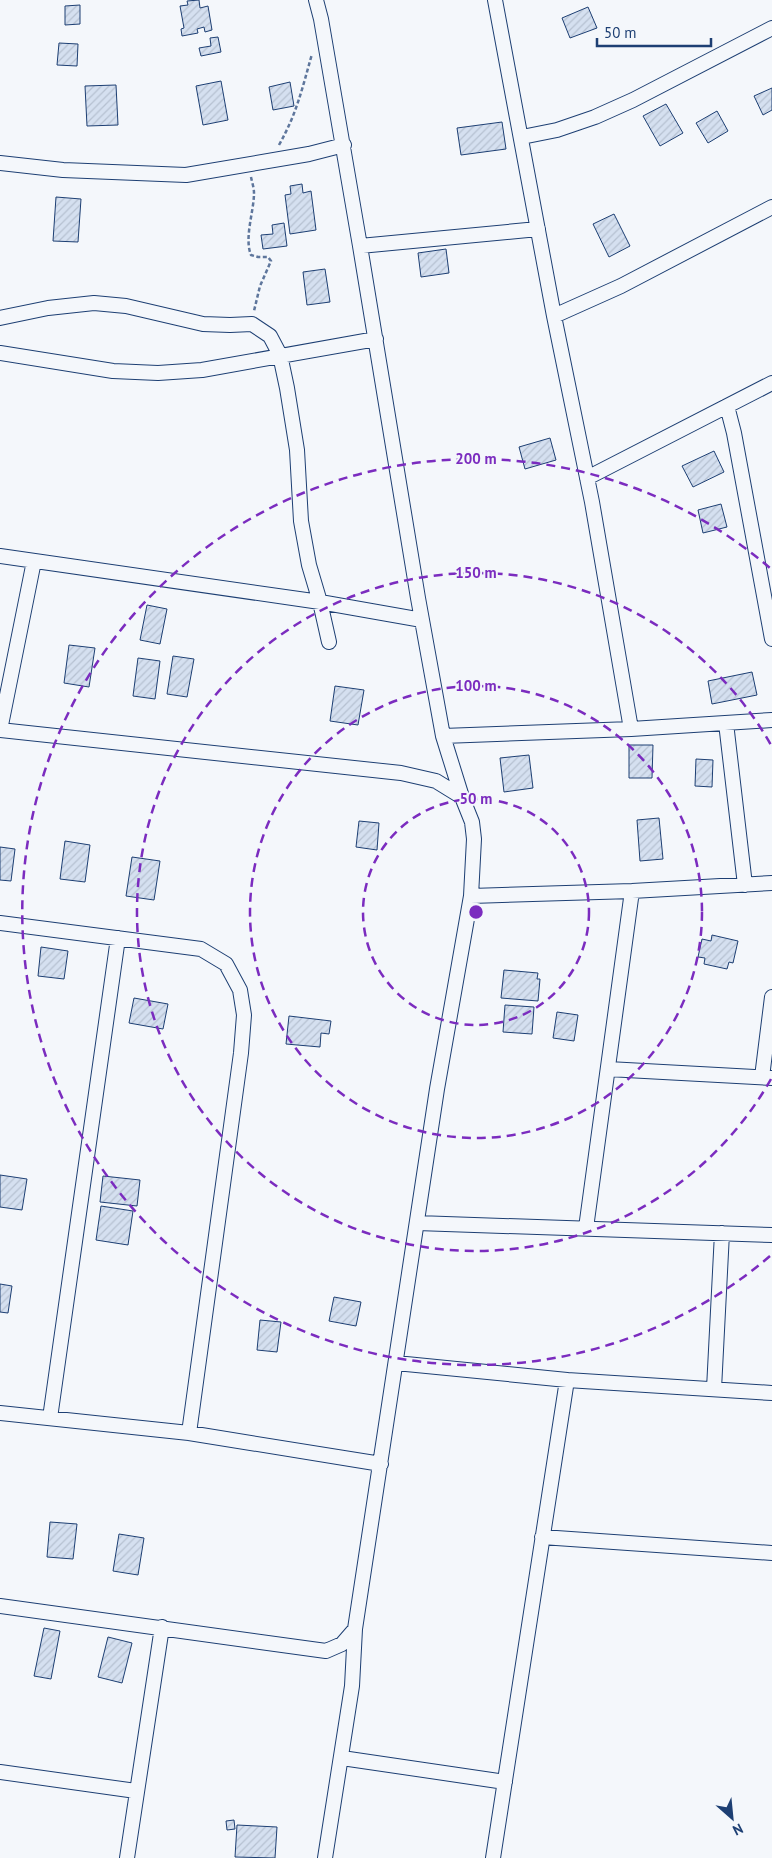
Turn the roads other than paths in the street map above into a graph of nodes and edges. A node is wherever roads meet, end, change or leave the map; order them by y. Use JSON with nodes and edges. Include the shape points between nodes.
{"nodes":[{"id":1,"x":316,"y":0,"type":"edge"},
{"id":2,"x":495,"y":0,"type":"edge"},
{"id":3,"x":772,"y":28,"type":"edge"},
{"id":4,"x":522,"y":137,"type":"junction"},
{"id":5,"x":344,"y":145,"type":"junction"},
{"id":6,"x":0,"y":163,"type":"edge"},
{"id":7,"x":772,"y":207,"type":"edge"},
{"id":8,"x":538,"y":229,"type":"junction"},
{"id":9,"x":360,"y":246,"type":"junction"},
{"id":10,"x":554,"y":316,"type":"junction"},
{"id":11,"x":0,"y":318,"type":"edge"},
{"id":12,"x":376,"y":339,"type":"junction"},
{"id":13,"x":0,"y":353,"type":"edge"},
{"id":14,"x":280,"y":355,"type":"junction"},
{"id":15,"x":772,"y":383,"type":"edge"},
{"id":16,"x":726,"y":406,"type":"junction"},
{"id":17,"x":587,"y":478,"type":"junction"},
{"id":18,"x":0,"y":556,"type":"edge"},
{"id":19,"x":34,"y":561,"type":"junction"},
{"id":20,"x":766,"y":572,"type":"edge"},
{"id":21,"x":320,"y":602,"type":"junction"},
{"id":22,"x":422,"y":620,"type":"junction"},
{"id":23,"x":772,"y":639,"type":"edge"},
{"id":24,"x":329,"y":642,"type":"dead end"},
{"id":25,"x":772,"y":720,"type":"edge"},
{"id":26,"x":726,"y":723,"type":"junction"},
{"id":27,"x":631,"y":729,"type":"junction"},
{"id":28,"x":0,"y":730,"type":"edge"},
{"id":29,"x":443,"y":736,"type":"junction"},
{"id":30,"x":462,"y":797,"type":"junction"},
{"id":31,"x":772,"y":883,"type":"edge"},
{"id":32,"x":744,"y":885,"type":"junction"},
{"id":33,"x":632,"y":892,"type":"junction"},
{"id":34,"x":471,"y":896,"type":"junction"},
{"id":35,"x":0,"y":923,"type":"edge"},
{"id":36,"x":118,"y":938,"type":"junction"},
{"id":37,"x":772,"y":997,"type":"edge"},
{"id":38,"x":608,"y":1069,"type":"junction"},
{"id":39,"x":767,"y":1077,"type":"edge"},
{"id":40,"x":417,"y":1223,"type":"junction"},
{"id":41,"x":586,"y":1228,"type":"junction"},
{"id":42,"x":722,"y":1233,"type":"junction"},
{"id":43,"x":772,"y":1235,"type":"edge"},
{"id":44,"x":396,"y":1363,"type":"junction"},
{"id":45,"x":567,"y":1380,"type":"junction"},
{"id":46,"x":714,"y":1389,"type":"junction"},
{"id":47,"x":772,"y":1393,"type":"edge"},
{"id":48,"x":0,"y":1412,"type":"edge"},
{"id":49,"x":50,"y":1418,"type":"junction"},
{"id":50,"x":189,"y":1433,"type":"junction"},
{"id":51,"x":381,"y":1464,"type":"junction"},
{"id":52,"x":542,"y":1537,"type":"junction"},
{"id":53,"x":772,"y":1553,"type":"edge"},
{"id":54,"x":0,"y":1606,"type":"edge"},
{"id":55,"x":162,"y":1627,"type":"junction"},
{"id":56,"x":355,"y":1629,"type":"junction"},
{"id":57,"x":342,"y":1758,"type":"junction"},
{"id":58,"x":0,"y":1772,"type":"edge"},
{"id":59,"x":505,"y":1782,"type":"junction"},
{"id":60,"x":136,"y":1791,"type":"junction"},
{"id":61,"x":127,"y":1858,"type":"edge"},
{"id":62,"x":326,"y":1858,"type":"edge"},
{"id":63,"x":493,"y":1858,"type":"edge"}],
"edges":[{"from":1,"to":5,"type":"street"},
{"from":2,"to":4,"type":"street"},
{"from":3,"to":4,"type":"street","via":[[595,118]]},
{"from":4,"to":8,"type":"street"},
{"from":5,"to":6,"type":"street","via":[[186,175],[63,170]]},
{"from":5,"to":9,"type":"street"},
{"from":7,"to":10,"type":"street","via":[[621,286]]},
{"from":8,"to":9,"type":"street"},
{"from":8,"to":10,"type":"street"},
{"from":9,"to":12,"type":"street"},
{"from":10,"to":17,"type":"street"},
{"from":11,"to":14,"type":"street","via":[[48,308],[94,304],[126,306],[203,324],[252,324],[270,336]]},
{"from":12,"to":14,"type":"street"},
{"from":12,"to":22,"type":"street"},
{"from":13,"to":14,"type":"street","via":[[112,371],[158,373],[202,370]]},
{"from":14,"to":21,"type":"street","via":[[297,450],[301,521]]},
{"from":15,"to":16,"type":"street"},
{"from":16,"to":17,"type":"street"},
{"from":16,"to":20,"type":"street"},
{"from":17,"to":27,"type":"street"},
{"from":18,"to":19,"type":"street"},
{"from":19,"to":21,"type":"street"},
{"from":19,"to":28,"type":"street"},
{"from":20,"to":23,"type":"street"},
{"from":21,"to":22,"type":"street"},
{"from":21,"to":24,"type":"street"},
{"from":22,"to":29,"type":"street"},
{"from":25,"to":26,"type":"street"},
{"from":26,"to":27,"type":"street"},
{"from":26,"to":32,"type":"street"},
{"from":27,"to":29,"type":"street"},
{"from":28,"to":30,"type":"street","via":[[401,773],[436,781]]},
{"from":29,"to":30,"type":"street"},
{"from":30,"to":34,"type":"street","via":[[472,822],[474,839]]},
{"from":31,"to":32,"type":"street"},
{"from":32,"to":33,"type":"street"},
{"from":33,"to":34,"type":"street"},
{"from":33,"to":38,"type":"street"},
{"from":34,"to":40,"type":"street"},
{"from":35,"to":36,"type":"street"},
{"from":36,"to":49,"type":"street"},
{"from":36,"to":50,"type":"street","via":[[201,949],[226,964],[240,990],[244,1014]]},
{"from":37,"to":39,"type":"street"},
{"from":38,"to":39,"type":"street"},
{"from":38,"to":41,"type":"street"},
{"from":40,"to":41,"type":"street"},
{"from":40,"to":44,"type":"street"},
{"from":41,"to":42,"type":"street"},
{"from":42,"to":43,"type":"street"},
{"from":42,"to":46,"type":"street"},
{"from":44,"to":45,"type":"street"},
{"from":44,"to":51,"type":"street"},
{"from":45,"to":46,"type":"street"},
{"from":45,"to":52,"type":"street"},
{"from":46,"to":47,"type":"street"},
{"from":48,"to":49,"type":"street"},
{"from":49,"to":50,"type":"street"},
{"from":50,"to":51,"type":"street"},
{"from":51,"to":56,"type":"street"},
{"from":52,"to":53,"type":"street"},
{"from":52,"to":59,"type":"street"},
{"from":54,"to":55,"type":"street"},
{"from":55,"to":56,"type":"street","via":[[326,1651],[342,1644]]},
{"from":55,"to":60,"type":"street"},
{"from":56,"to":57,"type":"street","via":[[352,1686]]},
{"from":57,"to":59,"type":"street"},
{"from":57,"to":62,"type":"street"},
{"from":58,"to":60,"type":"street"},
{"from":59,"to":63,"type":"street"},
{"from":60,"to":61,"type":"street"}]}
